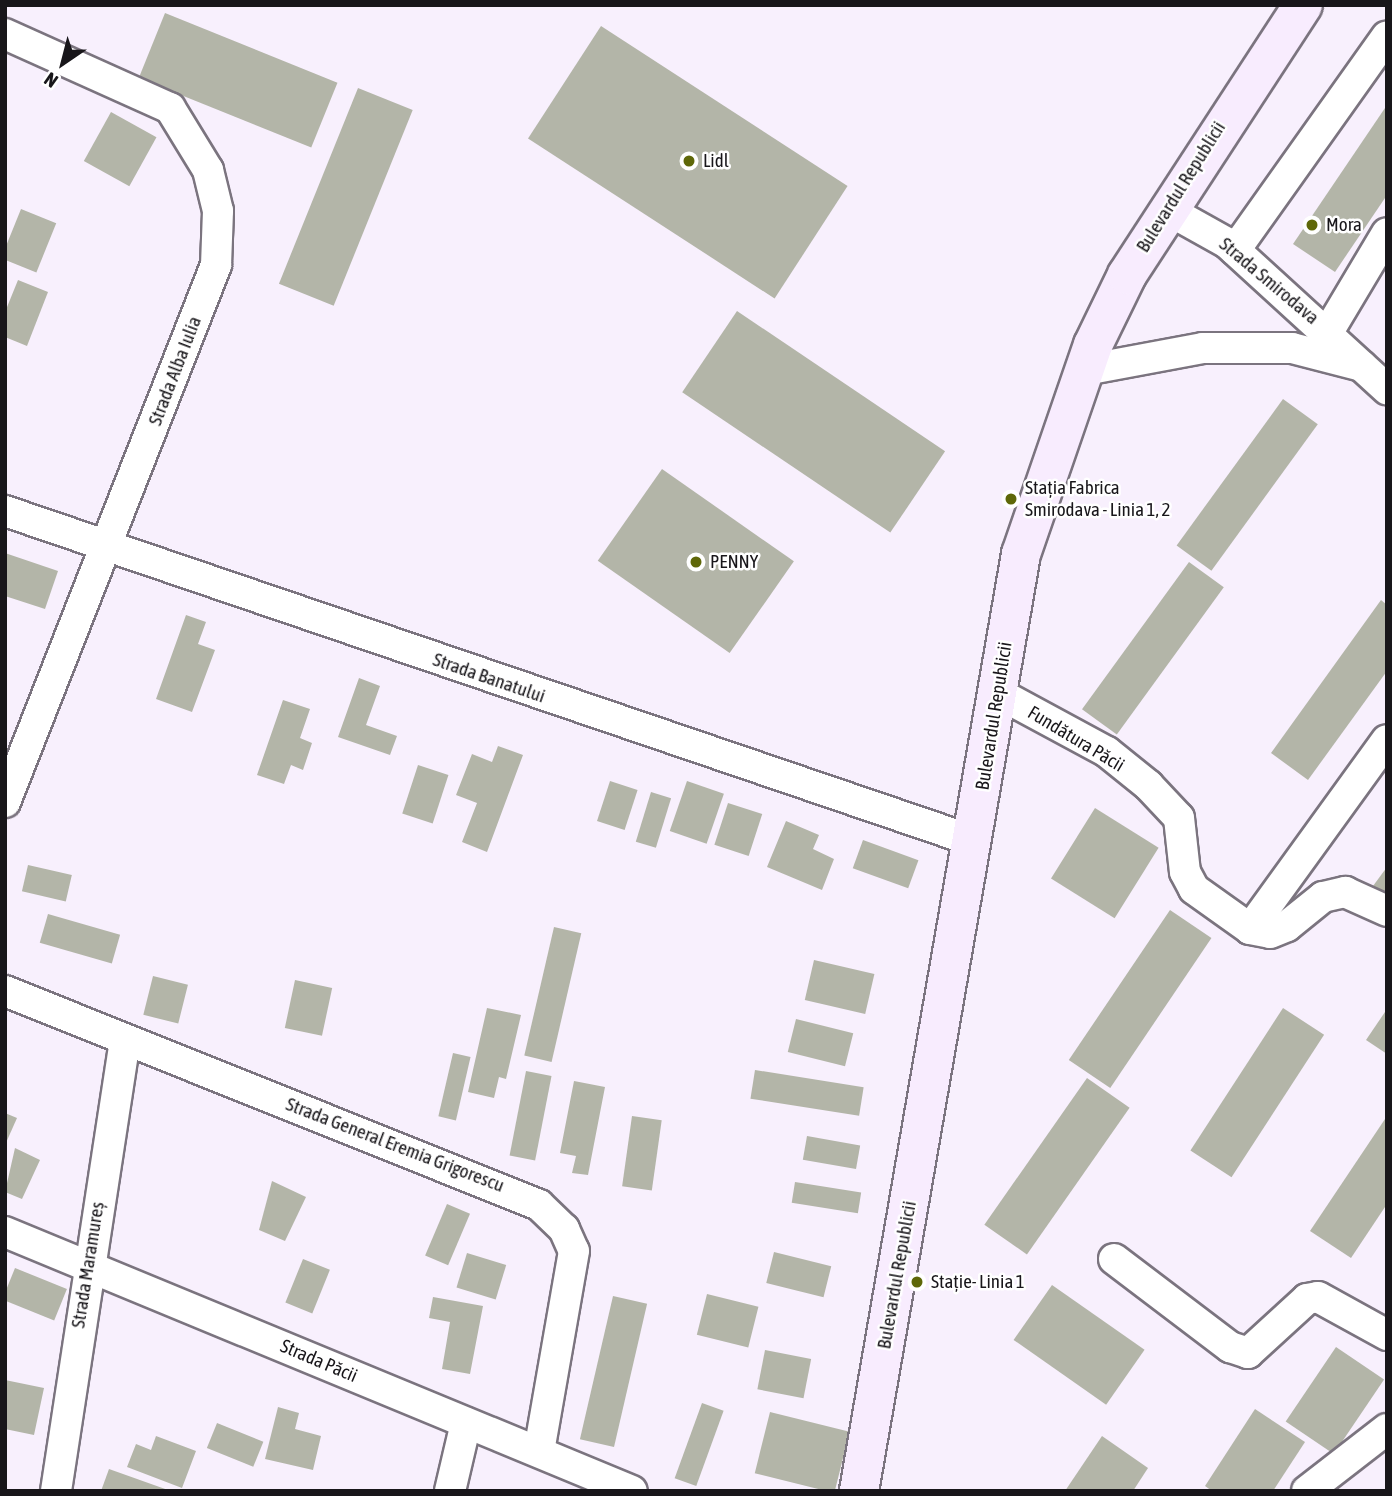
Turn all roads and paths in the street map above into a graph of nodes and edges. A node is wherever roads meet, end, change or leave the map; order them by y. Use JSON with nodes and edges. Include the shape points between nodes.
{"nodes":[{"id":1,"x":1303,"y":5,"type":"edge"},
{"id":2,"x":5,"y":34,"type":"edge"},
{"id":3,"x":1387,"y":36,"type":"edge"},
{"id":4,"x":1166,"y":209,"type":"junction"},
{"id":5,"x":1387,"y":233,"type":"edge"},
{"id":6,"x":1235,"y":250,"type":"junction"},
{"id":7,"x":1328,"y":332,"type":"junction"},
{"id":8,"x":1363,"y":366,"type":"junction"},
{"id":9,"x":1085,"y":370,"type":"junction"},
{"id":10,"x":1387,"y":389,"type":"edge"},
{"id":11,"x":5,"y":511,"type":"edge"},
{"id":12,"x":106,"y":550,"type":"junction"},
{"id":13,"x":996,"y":692,"type":"junction"},
{"id":14,"x":1387,"y":740,"type":"edge"},
{"id":15,"x":5,"y":802,"type":"edge"},
{"id":16,"x":974,"y":841,"type":"junction"},
{"id":17,"x":1387,"y":912,"type":"edge"},
{"id":18,"x":1250,"y":929,"type":"junction"},
{"id":19,"x":5,"y":991,"type":"edge"},
{"id":20,"x":125,"y":1041,"type":"junction"},
{"id":21,"x":5,"y":1232,"type":"edge"},
{"id":22,"x":1114,"y":1259,"type":"dead end"},
{"id":23,"x":87,"y":1264,"type":"junction"},
{"id":24,"x":1387,"y":1335,"type":"edge"},
{"id":25,"x":466,"y":1423,"type":"junction"},
{"id":26,"x":1387,"y":1429,"type":"edge"},
{"id":27,"x":539,"y":1452,"type":"junction"},
{"id":28,"x":56,"y":1491,"type":"edge"},
{"id":29,"x":450,"y":1491,"type":"edge"},
{"id":30,"x":632,"y":1491,"type":"edge"},
{"id":31,"x":859,"y":1491,"type":"edge"},
{"id":32,"x":1307,"y":1491,"type":"edge"}],
"edges":[{"from":1,"to":4,"type":"main road","name":"Bulevardul Republicii"},
{"from":2,"to":12,"type":"street","name":"Strada Alba Iulia","via":[[170,108],[208,170],[218,211],[216,265]]},
{"from":3,"to":6,"type":"street"},
{"from":4,"to":6,"type":"street","name":"Strada Smirodava"},
{"from":4,"to":9,"type":"main road","name":"Bulevardul Republicii","via":[[1127,275]]},
{"from":5,"to":7,"type":"street"},
{"from":6,"to":7,"type":"street","name":"Strada Smirodava"},
{"from":7,"to":8,"type":"street","name":"Strada Smirodava"},
{"from":8,"to":9,"type":"street","name":"Strada Smirodava","via":[[1292,348],[1203,348]]},
{"from":8,"to":10,"type":"street","name":"Strada Smirodava"},
{"from":9,"to":13,"type":"main road","name":"Bulevardul Republicii","via":[[1020,554]]},
{"from":11,"to":12,"type":"street","name":"Strada Banatului"},
{"from":12,"to":15,"type":"street","name":"Strada Alba Iulia"},
{"from":12,"to":16,"type":"street","name":"Strada Banatului"},
{"from":13,"to":16,"type":"main road","name":"Bulevardul Republicii"},
{"from":13,"to":18,"type":"street","name":"Fundătura Păcii","via":[[1107,752],[1148,785],[1179,818],[1185,872],[1194,889]]},
{"from":14,"to":18,"type":"street"},
{"from":16,"to":31,"type":"main road","name":"Bulevardul Republicii"},
{"from":17,"to":18,"type":"street","via":[[1345,892],[1322,897],[1287,926],[1270,933]]},
{"from":19,"to":20,"type":"street","name":"Strada General Eremia Grigorescu"},
{"from":20,"to":23,"type":"street","name":"Strada Maramureș"},
{"from":20,"to":27,"type":"street","name":"Strada General Eremia Grigorescu","via":[[509,1189],[564,1229],[575,1251]]},
{"from":21,"to":23,"type":"street","name":"Strada Păcii"},
{"from":22,"to":24,"type":"street","via":[[1230,1347],[1248,1353],[1307,1299],[1318,1297]]},
{"from":23,"to":25,"type":"street","name":"Strada Păcii"},
{"from":23,"to":28,"type":"street","name":"Strada Maramureș"},
{"from":25,"to":27,"type":"street","name":"Strada Păcii"},
{"from":25,"to":29,"type":"street"},
{"from":26,"to":32,"type":"street"},
{"from":27,"to":30,"type":"street","name":"Strada Păcii"}]}
